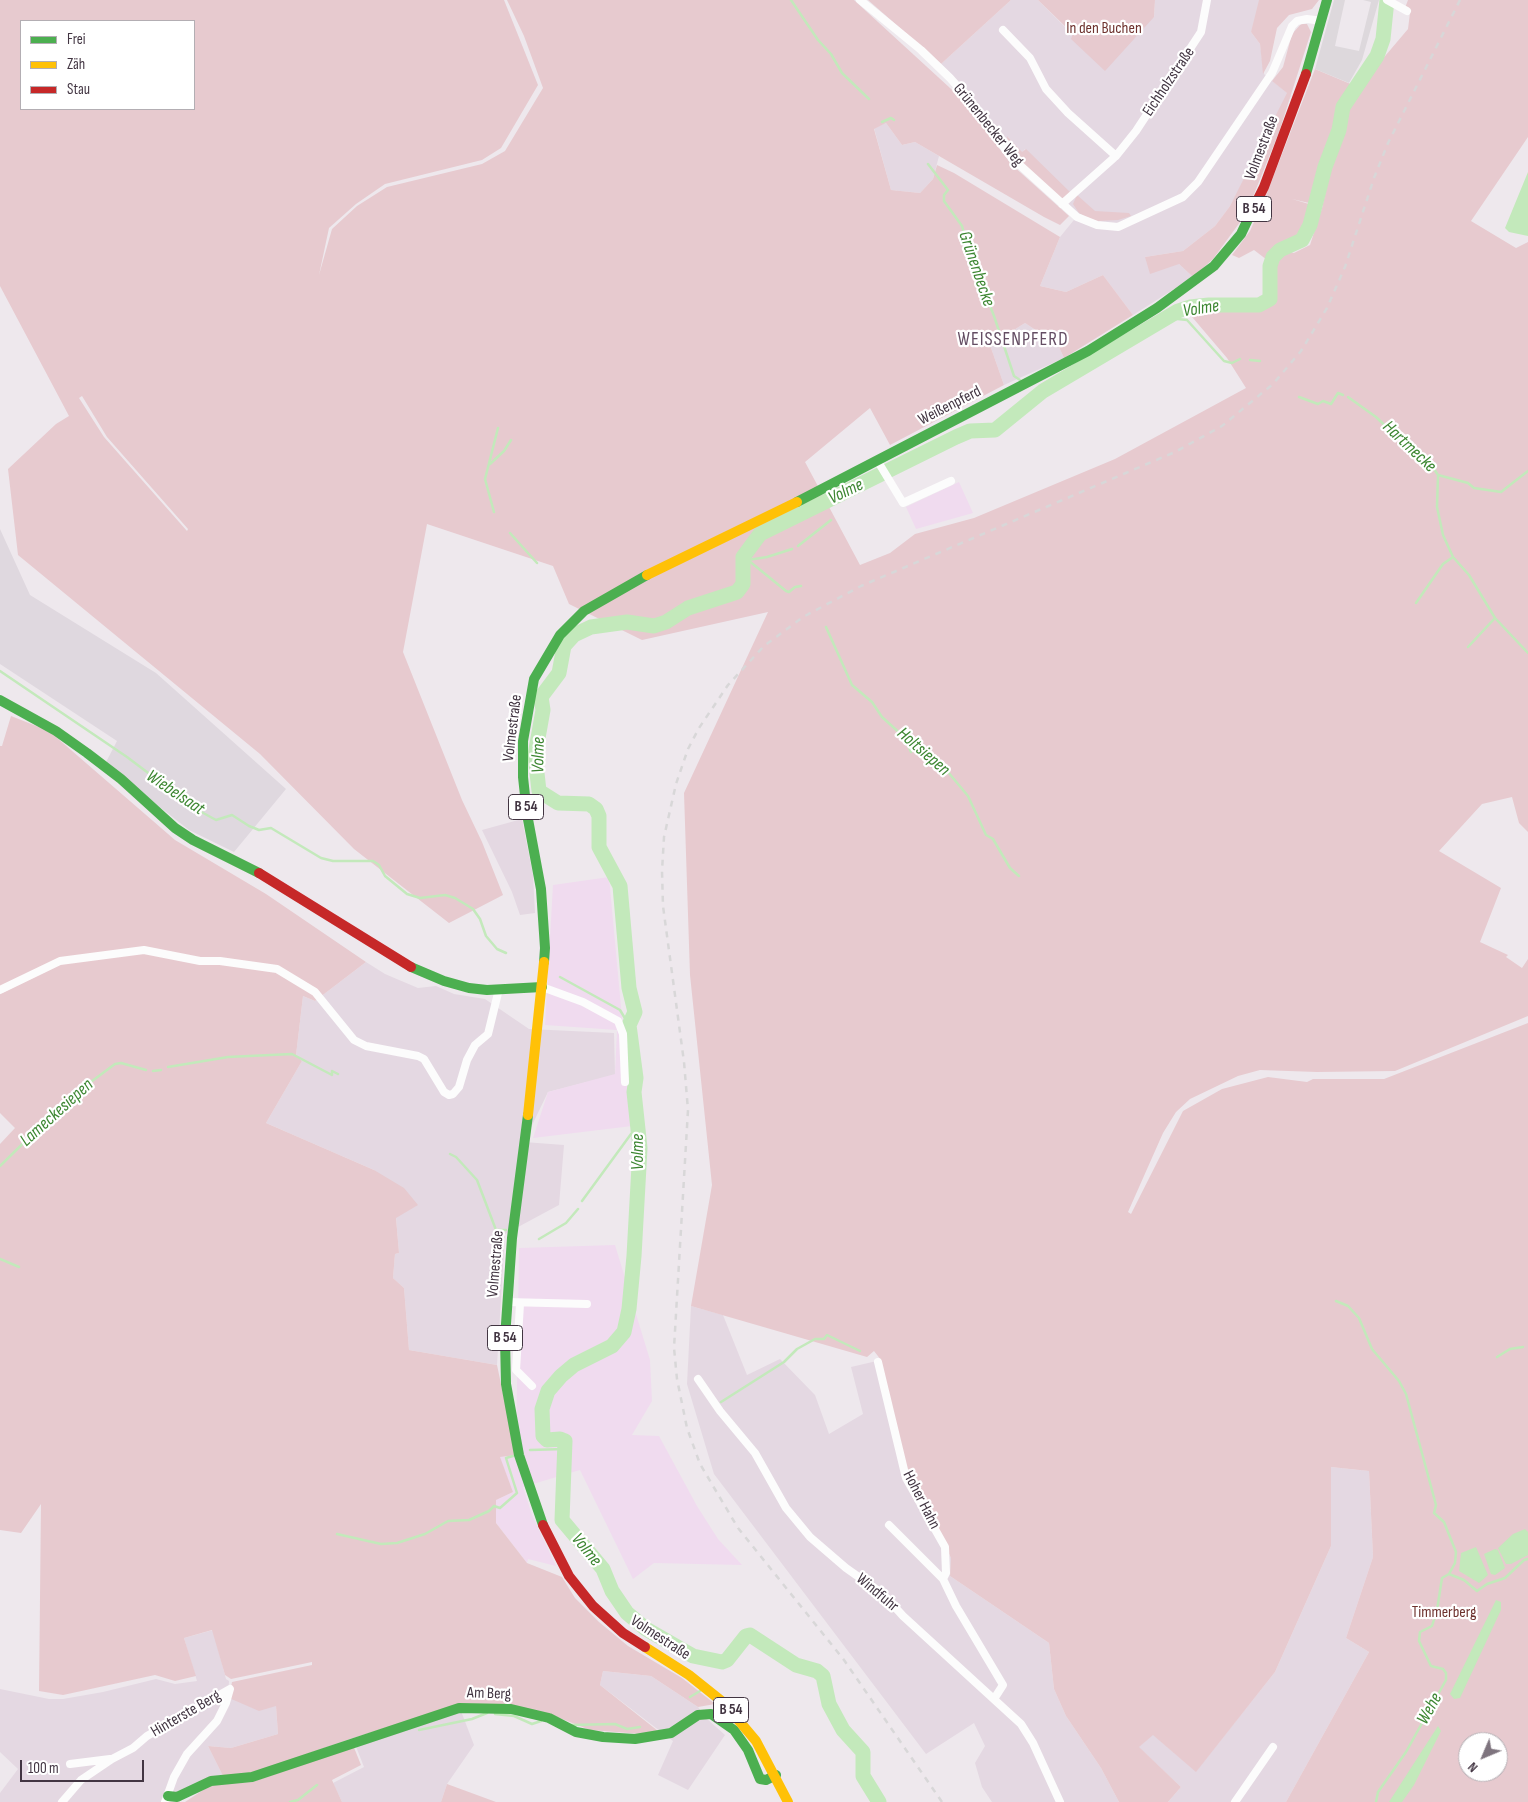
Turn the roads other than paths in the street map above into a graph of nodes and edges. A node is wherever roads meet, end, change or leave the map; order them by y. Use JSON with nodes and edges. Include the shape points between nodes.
{"nodes":[{"id":1,"x":860,"y":0,"type":"edge"},
{"id":2,"x":1207,"y":0,"type":"edge"},
{"id":3,"x":1327,"y":0,"type":"edge"},
{"id":4,"x":1387,"y":0,"type":"edge"},
{"id":5,"x":1407,"y":10,"type":"dead end"},
{"id":6,"x":1322,"y":21,"type":"junction"},
{"id":7,"x":1003,"y":30,"type":"dead end"},
{"id":8,"x":1116,"y":156,"type":"junction"},
{"id":9,"x":1062,"y":204,"type":"junction"},
{"id":10,"x":1088,"y":351,"type":"joint"},
{"id":11,"x":878,"y":464,"type":"junction"},
{"id":12,"x":952,"y":481,"type":"dead end"},
{"id":13,"x":560,"y":634,"type":"joint"},
{"id":14,"x":0,"y":700,"type":"edge"},
{"id":15,"x":542,"y":987,"type":"junction"},
{"id":16,"x":499,"y":989,"type":"junction"},
{"id":17,"x":0,"y":990,"type":"edge"},
{"id":18,"x":625,"y":1082,"type":"dead end"},
{"id":19,"x":507,"y":1302,"type":"junction"},
{"id":20,"x":520,"y":1304,"type":"junction"},
{"id":21,"x":587,"y":1304,"type":"dead end"},
{"id":22,"x":878,"y":1362,"type":"dead end"},
{"id":23,"x":698,"y":1379,"type":"dead end"},
{"id":24,"x":532,"y":1386,"type":"dead end"},
{"id":25,"x":889,"y":1525,"type":"dead end"},
{"id":26,"x":943,"y":1579,"type":"junction"},
{"id":27,"x":994,"y":1699,"type":"junction"},
{"id":28,"x":1273,"y":1747,"type":"dead end"},
{"id":29,"x":112,"y":1759,"type":"junction"},
{"id":30,"x":70,"y":1764,"type":"dead end"},
{"id":31,"x":776,"y":1775,"type":"junction"},
{"id":32,"x":167,"y":1799,"type":"edge"},
{"id":33,"x":62,"y":1802,"type":"edge"},
{"id":34,"x":788,"y":1802,"type":"edge"},
{"id":35,"x":1060,"y":1802,"type":"edge"},
{"id":36,"x":1235,"y":1802,"type":"edge"}],
"edges":[{"from":1,"to":9,"type":"street","name":"Grünenbecker Weg","via":[[950,78],[1012,158]]},
{"from":2,"to":8,"type":"street","name":"Eichholzstraße","via":[[1201,32],[1190,52]]},
{"from":3,"to":6,"type":"main road","name":"Volmestraße","number":"B 54"},
{"from":4,"to":5,"type":"street"},
{"from":6,"to":9,"type":"street","name":"Grünenbecker Weg","via":[[1307,19],[1292,26],[1272,73],[1198,182],[1183,197],[1118,227],[1086,222]]},
{"from":6,"to":10,"type":"main road","name":"Volmestraße","number":"B 54","via":[[1264,188],[1241,234],[1214,266],[1184,289]]},
{"from":7,"to":8,"type":"street","via":[[1030,58],[1046,89]]},
{"from":8,"to":9,"type":"street","name":"Eichholzstraße"},
{"from":10,"to":11,"type":"main road","name":"Weißenpferd","number":"B 54"},
{"from":11,"to":12,"type":"street","via":[[903,503]]},
{"from":11,"to":13,"type":"main road","name":"Weißenpferd","number":"B 54","via":[[639,579],[584,611]]},
{"from":13,"to":15,"type":"main road","name":"Volmestraße","number":"B 54","via":[[534,679],[523,741],[527,814],[541,889],[545,948]]},
{"from":14,"to":16,"type":"main road","via":[[56,731],[87,753],[193,840],[254,870],[383,952],[456,985]]},
{"from":15,"to":16,"type":"main road"},
{"from":15,"to":18,"type":"street","via":[[583,1002],[618,1021],[623,1034]]},
{"from":15,"to":19,"type":"main road","name":"Volmestraße","number":"B 54"},
{"from":16,"to":17,"type":"street","via":[[488,1034],[475,1045],[459,1087],[449,1095],[424,1059],[366,1046],[354,1040],[324,1000],[277,969],[220,961],[200,962],[144,950],[60,962]]},
{"from":19,"to":20,"type":"street"},
{"from":19,"to":31,"type":"main road","name":"Volmestraße","number":"B 54","via":[[504,1363],[520,1455],[537,1511],[559,1558],[581,1591],[607,1619],[724,1703],[756,1741]]},
{"from":20,"to":21,"type":"street"},
{"from":20,"to":24,"type":"street","via":[[516,1370]]},
{"from":22,"to":26,"type":"street","name":"Hoher Hahn","via":[[906,1478],[945,1547],[946,1573]]},
{"from":23,"to":27,"type":"street","name":"Windfuhr","via":[[755,1453],[786,1508],[810,1537],[883,1594]]},
{"from":25,"to":26,"type":"street","name":"Hoher Hahn"},
{"from":26,"to":27,"type":"street","name":"Hoher Hahn","via":[[1003,1685]]},
{"from":27,"to":35,"type":"street","name":"Windfuhr","via":[[1026,1731]]},
{"from":28,"to":36,"type":"street"},
{"from":29,"to":30,"type":"street"},
{"from":29,"to":32,"type":"street","name":"Hinterste Berg","via":[[230,1689],[217,1720],[187,1754],[174,1777]]},
{"from":29,"to":33,"type":"street","name":"Hinterste Berg","via":[[81,1780]]},
{"from":31,"to":32,"type":"main road","name":"Am Berg","via":[[760,1779],[748,1750],[734,1730],[711,1714],[698,1715],[671,1733],[635,1739],[576,1732],[549,1718],[511,1709],[460,1708],[252,1777],[212,1781]]},
{"from":31,"to":34,"type":"main road","name":"Volmestraße","number":"B 54"}]}
